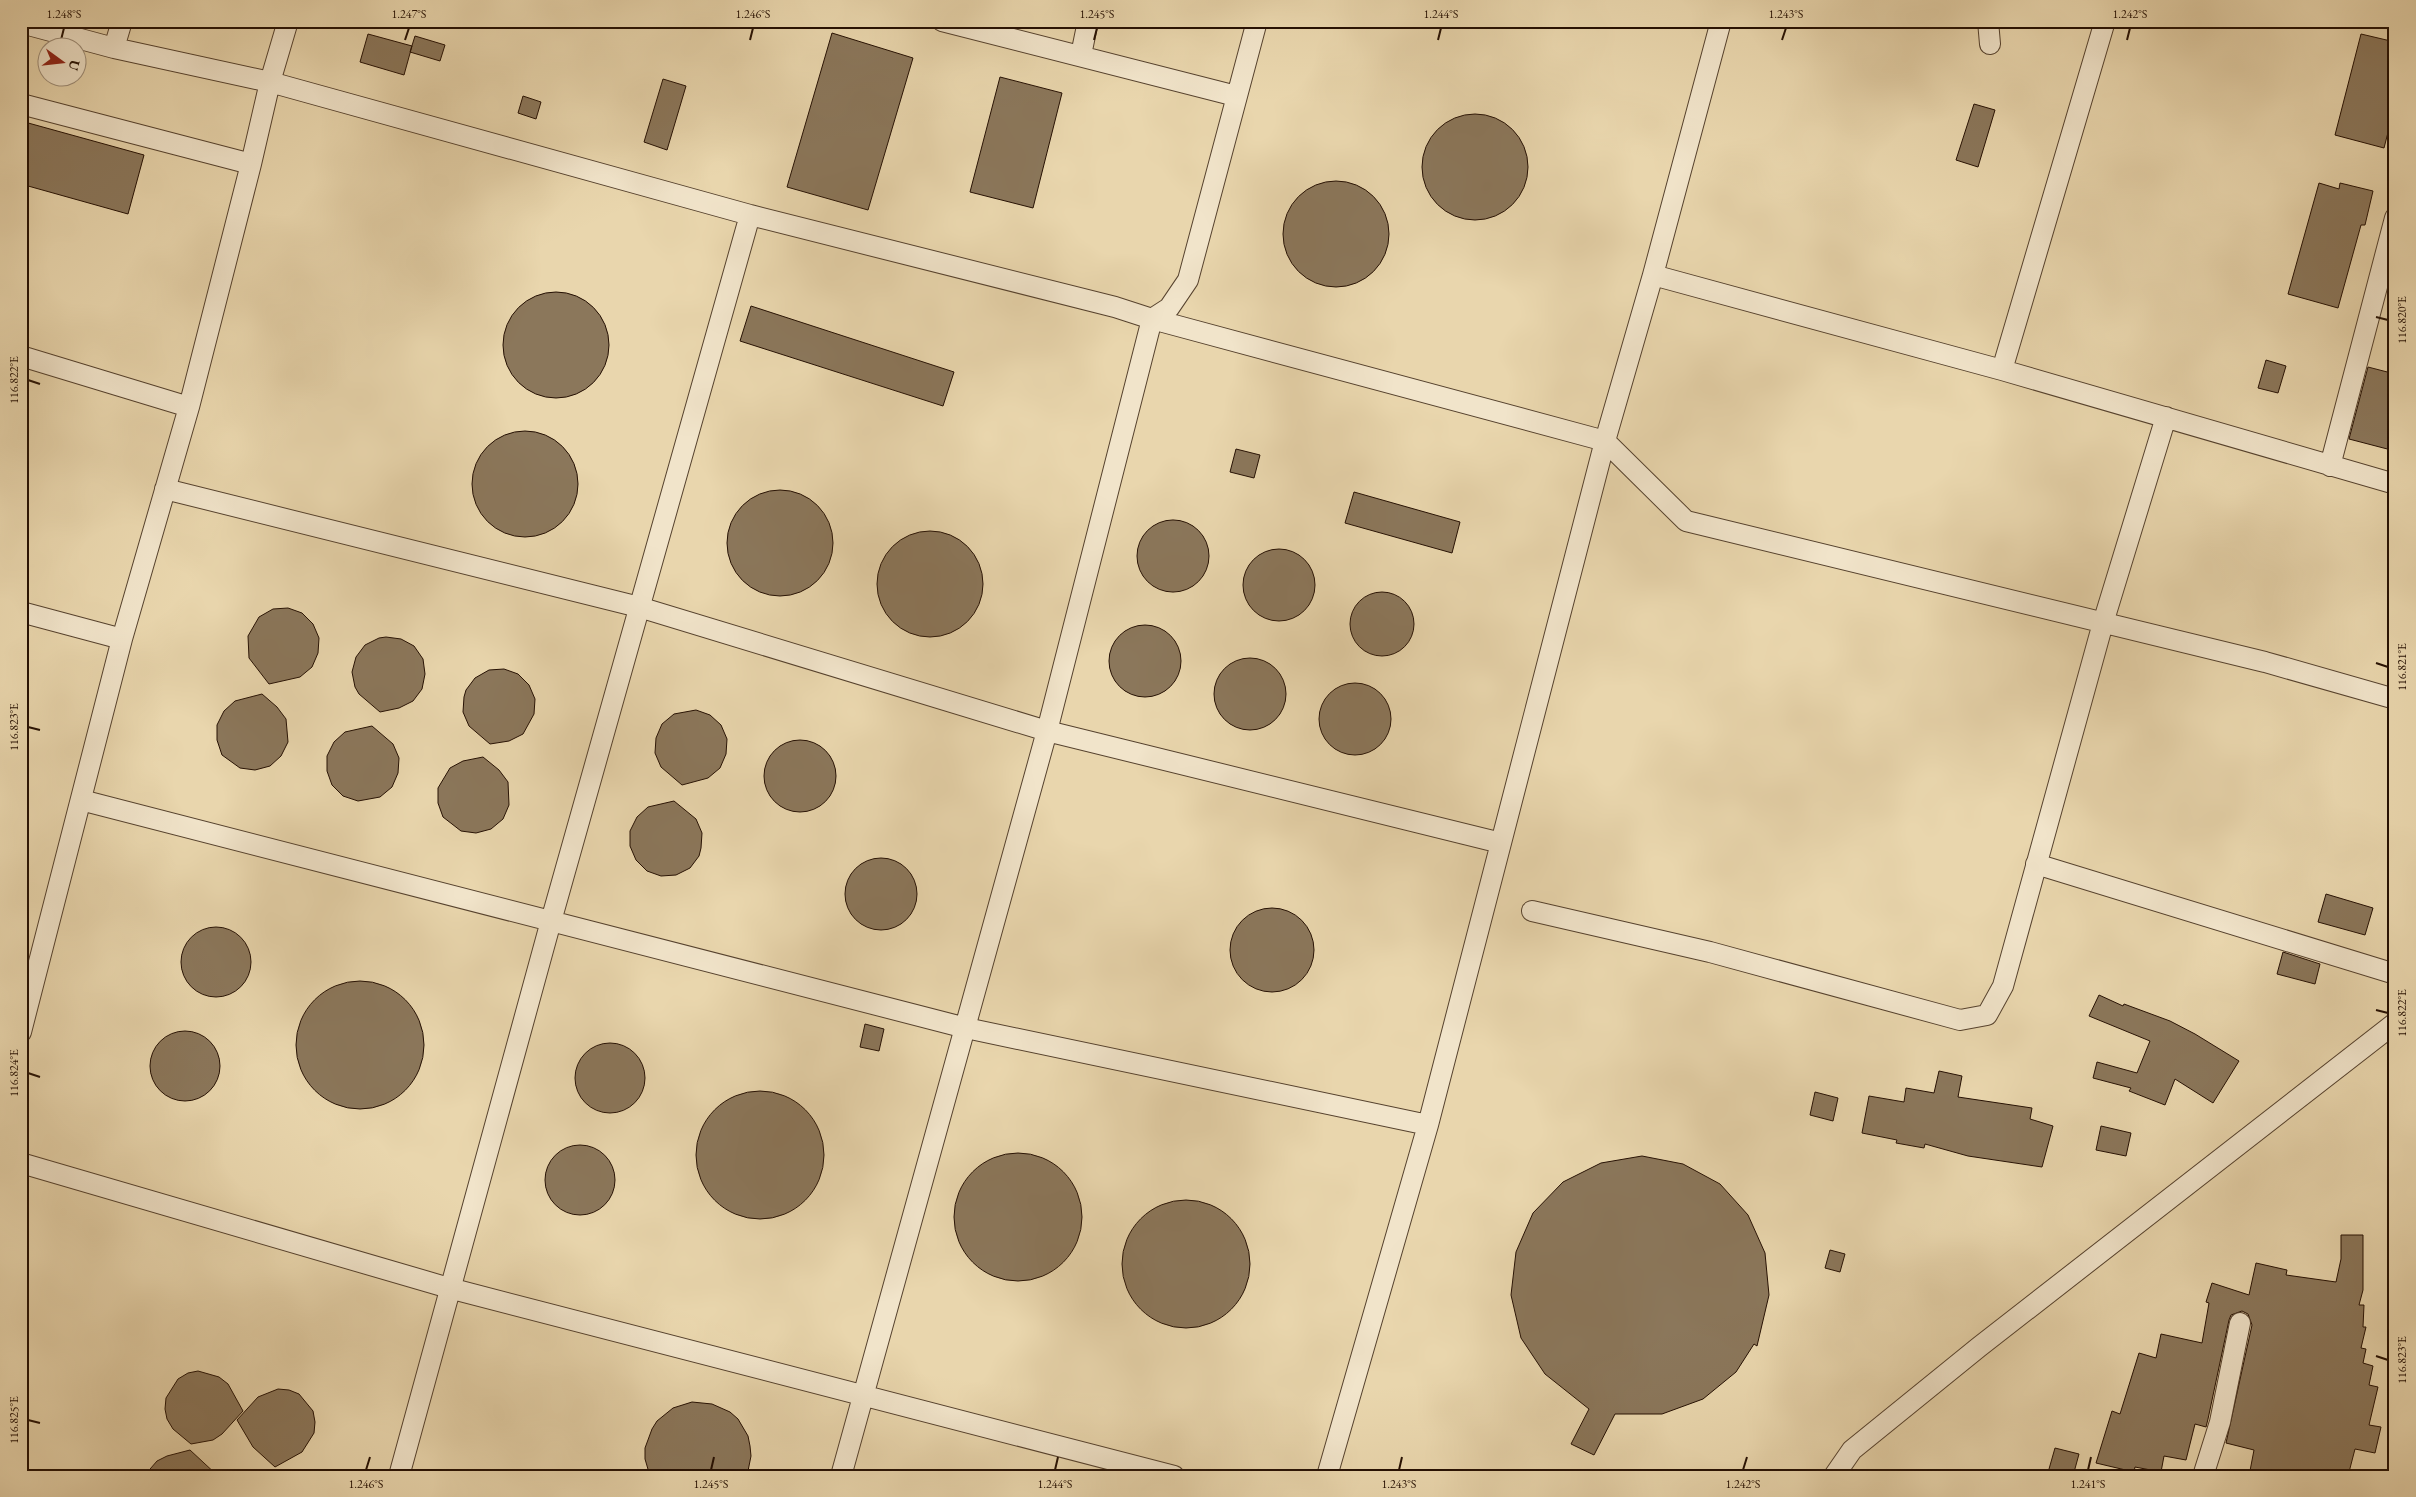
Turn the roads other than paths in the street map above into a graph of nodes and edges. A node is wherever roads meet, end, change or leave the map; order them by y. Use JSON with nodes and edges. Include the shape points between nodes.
{"nodes":[{"id":1,"x":122,"y":21,"type":"edge"},
{"id":2,"x":288,"y":21,"type":"edge"},
{"id":3,"x":942,"y":21,"type":"edge"},
{"id":4,"x":1088,"y":21,"type":"edge"},
{"id":5,"x":1257,"y":21,"type":"edge"},
{"id":6,"x":1721,"y":21,"type":"edge"},
{"id":7,"x":1988,"y":21,"type":"edge"},
{"id":8,"x":2106,"y":21,"type":"edge"},
{"id":9,"x":21,"y":23,"type":"edge"},
{"id":10,"x":1990,"y":44,"type":"dead end"},
{"id":11,"x":114,"y":48,"type":"junction"},
{"id":12,"x":1081,"y":55,"type":"junction"},
{"id":13,"x":270,"y":82,"type":"junction"},
{"id":14,"x":1236,"y":96,"type":"junction"},
{"id":15,"x":21,"y":104,"type":"edge"},
{"id":16,"x":251,"y":164,"type":"junction"},
{"id":17,"x":750,"y":215,"type":"junction"},
{"id":18,"x":2395,"y":218,"type":"edge"},
{"id":19,"x":2390,"y":250,"type":"edge"},
{"id":20,"x":1653,"y":274,"type":"junction"},
{"id":21,"x":1152,"y":320,"type":"junction"},
{"id":22,"x":21,"y":356,"type":"edge"},
{"id":23,"x":2002,"y":370,"type":"junction"},
{"id":24,"x":189,"y":407,"type":"junction"},
{"id":25,"x":2166,"y":416,"type":"junction"},
{"id":26,"x":1605,"y":441,"type":"junction"},
{"id":27,"x":2330,"y":466,"type":"junction"},
{"id":28,"x":2395,"y":484,"type":"edge"},
{"id":29,"x":165,"y":489,"type":"junction"},
{"id":30,"x":639,"y":608,"type":"junction"},
{"id":31,"x":21,"y":612,"type":"edge"},
{"id":32,"x":2103,"y":623,"type":"junction"},
{"id":33,"x":122,"y":638,"type":"junction"},
{"id":34,"x":2395,"y":699,"type":"edge"},
{"id":35,"x":1047,"y":731,"type":"junction"},
{"id":36,"x":81,"y":800,"type":"junction"},
{"id":37,"x":1501,"y":843,"type":"junction"},
{"id":38,"x":2036,"y":864,"type":"junction"},
{"id":39,"x":1532,"y":911,"type":"dead end"},
{"id":40,"x":550,"y":921,"type":"junction"},
{"id":41,"x":2395,"y":974,"type":"edge"},
{"id":42,"x":2395,"y":1023,"type":"edge"},
{"id":43,"x":966,"y":1028,"type":"junction"},
{"id":44,"x":21,"y":1032,"type":"edge"},
{"id":45,"x":1428,"y":1125,"type":"junction"},
{"id":46,"x":21,"y":1163,"type":"edge"},
{"id":47,"x":449,"y":1288,"type":"junction"},
{"id":48,"x":2240,"y":1323,"type":"dead end"},
{"id":49,"x":862,"y":1395,"type":"junction"},
{"id":50,"x":400,"y":1476,"type":"edge"},
{"id":51,"x":841,"y":1476,"type":"edge"},
{"id":52,"x":1174,"y":1476,"type":"edge"},
{"id":53,"x":1327,"y":1476,"type":"edge"},
{"id":54,"x":1834,"y":1476,"type":"edge"},
{"id":55,"x":2203,"y":1476,"type":"edge"}],
"edges":[{"from":1,"to":11,"type":"street"},
{"from":2,"to":13,"type":"street"},
{"from":3,"to":12,"type":"street"},
{"from":4,"to":12,"type":"street"},
{"from":5,"to":14,"type":"street"},
{"from":6,"to":20,"type":"street"},
{"from":7,"to":10,"type":"street"},
{"from":8,"to":23,"type":"street"},
{"from":9,"to":11,"type":"street"},
{"from":11,"to":13,"type":"street"},
{"from":12,"to":14,"type":"street"},
{"from":13,"to":16,"type":"street"},
{"from":13,"to":17,"type":"street"},
{"from":14,"to":21,"type":"street","via":[[1188,280],[1169,308]]},
{"from":15,"to":16,"type":"street"},
{"from":16,"to":24,"type":"street"},
{"from":17,"to":21,"type":"street","via":[[1106,304]]},
{"from":17,"to":30,"type":"street"},
{"from":18,"to":19,"type":"street"},
{"from":19,"to":27,"type":"street"},
{"from":20,"to":23,"type":"street"},
{"from":20,"to":26,"type":"street"},
{"from":21,"to":26,"type":"street"},
{"from":21,"to":35,"type":"street"},
{"from":22,"to":24,"type":"street"},
{"from":23,"to":25,"type":"street"},
{"from":24,"to":29,"type":"street"},
{"from":25,"to":27,"type":"street"},
{"from":25,"to":32,"type":"street"},
{"from":26,"to":32,"type":"street","via":[[1686,521]]},
{"from":26,"to":37,"type":"street"},
{"from":27,"to":28,"type":"street"},
{"from":29,"to":30,"type":"street"},
{"from":29,"to":33,"type":"street"},
{"from":30,"to":35,"type":"street"},
{"from":30,"to":40,"type":"street"},
{"from":31,"to":33,"type":"street"},
{"from":32,"to":34,"type":"street","via":[[2265,662]]},
{"from":32,"to":38,"type":"street"},
{"from":33,"to":36,"type":"street"},
{"from":35,"to":37,"type":"street"},
{"from":35,"to":43,"type":"street"},
{"from":36,"to":40,"type":"street"},
{"from":36,"to":44,"type":"street"},
{"from":37,"to":45,"type":"street"},
{"from":38,"to":39,"type":"street","via":[[2003,986],[1988,1015],[1960,1020],[1710,952]]},
{"from":38,"to":41,"type":"street"},
{"from":40,"to":43,"type":"street"},
{"from":40,"to":47,"type":"street"},
{"from":42,"to":54,"type":"street","via":[[1979,1347],[1852,1450]]},
{"from":43,"to":45,"type":"street"},
{"from":43,"to":49,"type":"street"},
{"from":45,"to":53,"type":"street"},
{"from":46,"to":47,"type":"street"},
{"from":47,"to":49,"type":"street"},
{"from":47,"to":50,"type":"street"},
{"from":48,"to":55,"type":"street","via":[[2220,1422]]},
{"from":49,"to":51,"type":"street"},
{"from":49,"to":52,"type":"street"}]}
